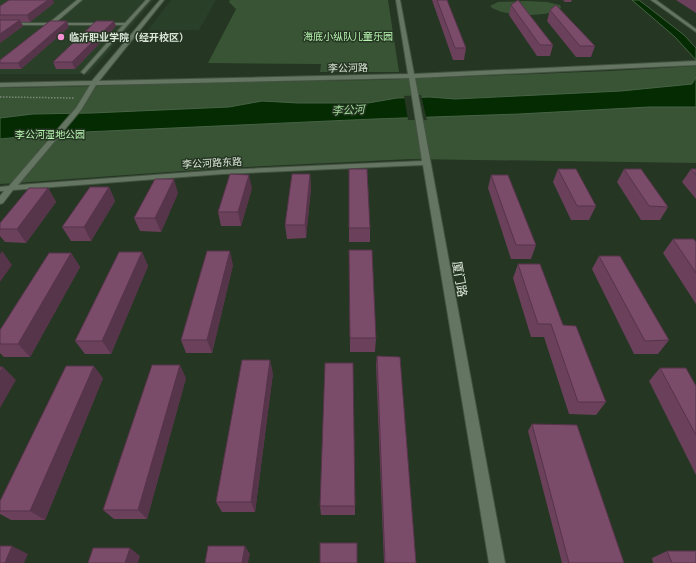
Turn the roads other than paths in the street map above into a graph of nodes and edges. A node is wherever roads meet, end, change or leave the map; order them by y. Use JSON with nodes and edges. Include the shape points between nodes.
{"nodes":[{"id":1,"x":80,"y":0,"type":"edge"},
{"id":2,"x":148,"y":0,"type":"edge"},
{"id":3,"x":162,"y":0,"type":"edge"},
{"id":4,"x":398,"y":0,"type":"edge"},
{"id":5,"x":653,"y":0,"type":"edge"},
{"id":6,"x":0,"y":24,"type":"edge"},
{"id":7,"x":50,"y":24,"type":"junction"},
{"id":8,"x":127,"y":24,"type":"junction"},
{"id":9,"x":696,"y":30,"type":"edge"},
{"id":10,"x":696,"y":63,"type":"edge"},
{"id":11,"x":84,"y":72,"type":"dead end"},
{"id":12,"x":411,"y":76,"type":"junction"},
{"id":13,"x":93,"y":84,"type":"junction"},
{"id":14,"x":0,"y":85,"type":"edge"},
{"id":15,"x":426,"y":163,"type":"junction"},
{"id":16,"x":0,"y":189,"type":"edge"},
{"id":17,"x":11,"y":189,"type":"junction"},
{"id":18,"x":0,"y":202,"type":"edge"},
{"id":19,"x":497,"y":563,"type":"edge"}],
"edges":[{"from":1,"to":7,"type":"street"},
{"from":2,"to":8,"type":"street"},
{"from":3,"to":13,"type":"street"},
{"from":4,"to":12,"type":"street","name":"厦门路"},
{"from":5,"to":9,"type":"street"},
{"from":6,"to":7,"type":"street"},
{"from":7,"to":8,"type":"street"},
{"from":8,"to":11,"type":"street"},
{"from":10,"to":12,"type":"street","name":"李公河路"},
{"from":12,"to":13,"type":"street","name":"李公河路","via":[[163,80]]},
{"from":12,"to":15,"type":"street","name":"厦门路"},
{"from":13,"to":14,"type":"street","name":"李公河路"},
{"from":13,"to":17,"type":"street","via":[[79,109]]},
{"from":15,"to":17,"type":"street","name":"李公河路东路","via":[[222,172]]},
{"from":15,"to":19,"type":"street","name":"厦门路"},
{"from":16,"to":17,"type":"street","name":"李公河路东路"},
{"from":17,"to":18,"type":"street"}]}
